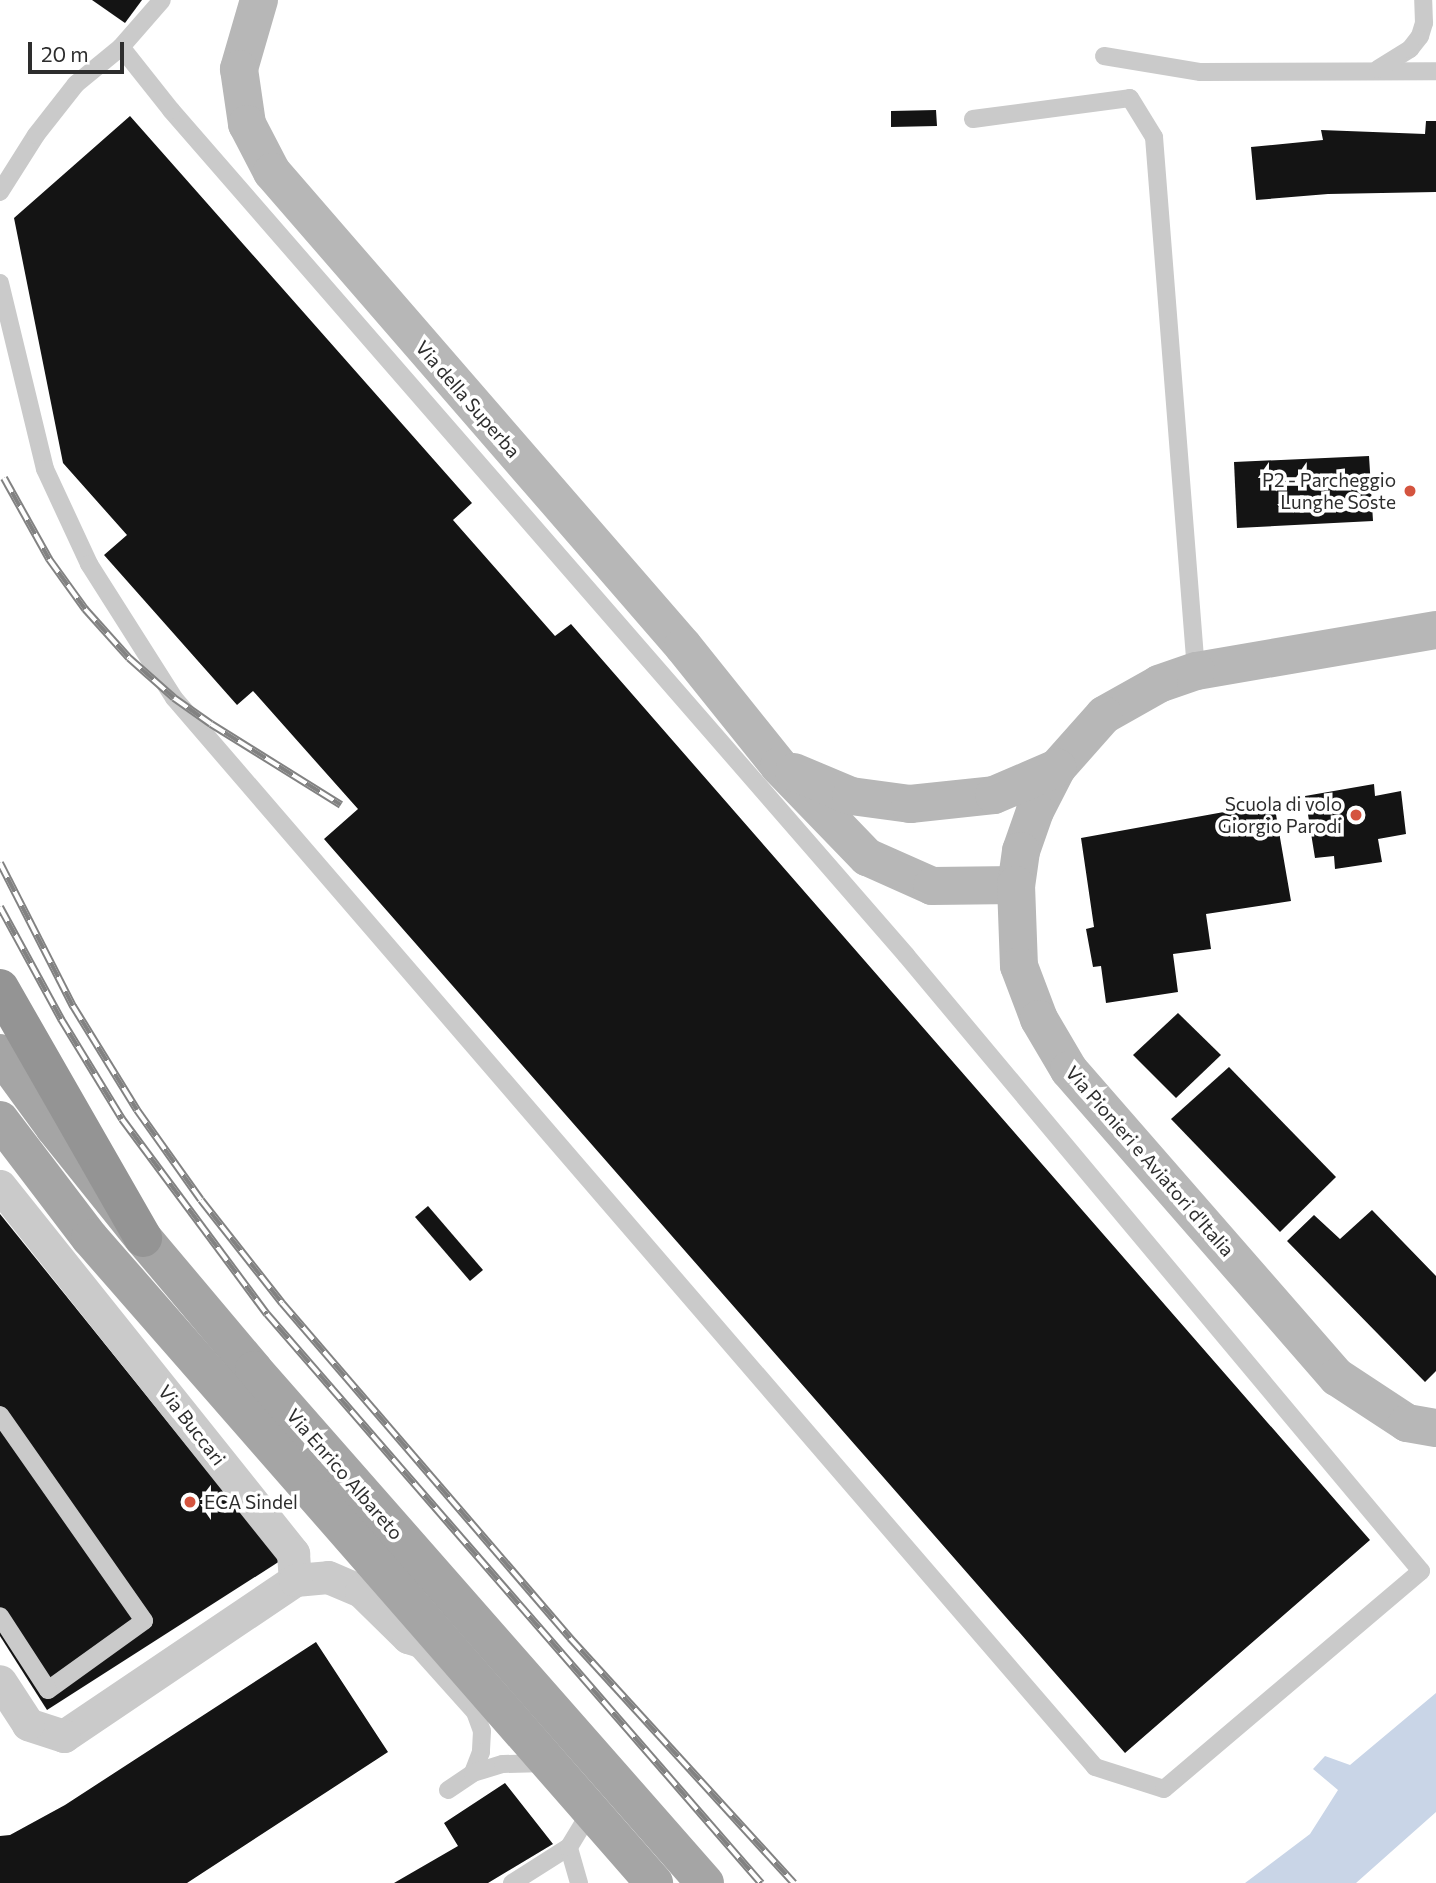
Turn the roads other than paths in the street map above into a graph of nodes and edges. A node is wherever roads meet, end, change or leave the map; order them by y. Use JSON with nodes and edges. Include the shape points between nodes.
{"nodes":[{"id":1,"x":162,"y":0,"type":"edge"},
{"id":2,"x":259,"y":0,"type":"edge"},
{"id":3,"x":1423,"y":0,"type":"edge"},
{"id":4,"x":121,"y":47,"type":"junction"},
{"id":5,"x":1104,"y":56,"type":"dead end"},
{"id":6,"x":1377,"y":69,"type":"junction"},
{"id":7,"x":1436,"y":71,"type":"edge"},
{"id":8,"x":973,"y":119,"type":"dead end"},
{"id":9,"x":0,"y":192,"type":"edge"},
{"id":10,"x":0,"y":283,"type":"edge"},
{"id":11,"x":1436,"y":630,"type":"edge"},
{"id":12,"x":1196,"y":671,"type":"junction"},
{"id":13,"x":779,"y":766,"type":"junction"},
{"id":14,"x":1057,"y":768,"type":"junction"},
{"id":15,"x":873,"y":799,"type":"junction"},
{"id":16,"x":894,"y":869,"type":"junction"},
{"id":17,"x":1016,"y":885,"type":"junction"},
{"id":18,"x":0,"y":988,"type":"edge"},
{"id":19,"x":0,"y":1053,"type":"edge"},
{"id":20,"x":0,"y":1120,"type":"edge"},
{"id":21,"x":0,"y":1186,"type":"edge"},
{"id":22,"x":143,"y":1238,"type":"junction"},
{"id":23,"x":0,"y":1415,"type":"edge"},
{"id":24,"x":1436,"y":1428,"type":"edge"},
{"id":25,"x":295,"y":1580,"type":"junction"},
{"id":26,"x":0,"y":1616,"type":"edge"},
{"id":27,"x":408,"y":1637,"type":"junction"},
{"id":28,"x":447,"y":1645,"type":"junction"},
{"id":29,"x":0,"y":1681,"type":"edge"},
{"id":30,"x":551,"y":1763,"type":"junction"},
{"id":31,"x":473,"y":1773,"type":"junction"},
{"id":32,"x":449,"y":1790,"type":"dead end"},
{"id":33,"x":592,"y":1809,"type":"junction"},
{"id":34,"x":569,"y":1847,"type":"junction"},
{"id":35,"x":522,"y":1881,"type":"edge"},
{"id":36,"x":579,"y":1883,"type":"edge"},
{"id":37,"x":654,"y":1883,"type":"edge"},
{"id":38,"x":705,"y":1883,"type":"edge"}],
"edges":[{"from":1,"to":4,"type":"lane"},
{"from":2,"to":13,"type":"street","name":"Via della Superba","via":[[239,69],[247,124],[272,172],[682,646]]},
{"from":3,"to":6,"type":"lane","via":[[1420,36],[1410,49]]},
{"from":4,"to":9,"type":"lane","via":[[76,84]]},
{"from":4,"to":10,"type":"lane","via":[[906,955],[1421,1571],[1164,1789],[1095,1767],[174,698],[89,564],[45,469]]},
{"from":5,"to":6,"type":"lane","via":[[1201,72]]},
{"from":6,"to":7,"type":"lane"},
{"from":8,"to":12,"type":"lane","via":[[1130,98],[1154,137]]},
{"from":11,"to":12,"type":"street","name":"Via Pionieri e Aviatori d'Italia"},
{"from":12,"to":14,"type":"street","name":"Via Pionieri e Aviatori d'Italia","via":[[1159,684],[1104,715]]},
{"from":13,"to":15,"type":"street","name":"Via della Superba","via":[[851,796]]},
{"from":13,"to":16,"type":"street","name":"Via della Superba","via":[[867,857]]},
{"from":14,"to":15,"type":"street","name":"Via della Superba","via":[[994,795],[911,804]]},
{"from":14,"to":17,"type":"street","name":"Via Pionieri e Aviatori d'Italia","via":[[1035,811]]},
{"from":15,"to":16,"type":"street","via":[[871,823]]},
{"from":16,"to":17,"type":"street","name":"Via della Superba","via":[[932,886]]},
{"from":17,"to":24,"type":"street","name":"Via Pionieri e Aviatori d'Italia","via":[[1019,966],[1039,1018],[1069,1070],[1337,1377],[1407,1423]]},
{"from":18,"to":22,"type":"highway"},
{"from":19,"to":22,"type":"main road","name":"Via Enrico Albareto"},
{"from":20,"to":28,"type":"main road","name":"Via Enrico Albareto","via":[[99,1249]]},
{"from":21,"to":25,"type":"street","name":"Via Buccari","via":[[293,1553]]},
{"from":22,"to":38,"type":"main road","name":"Via Enrico Albareto"},
{"from":23,"to":26,"type":"lane","via":[[144,1621],[48,1690]]},
{"from":25,"to":27,"type":"street","via":[[328,1577],[361,1591]]},
{"from":25,"to":29,"type":"street","via":[[64,1736],[28,1724]]},
{"from":27,"to":28,"type":"street"},
{"from":27,"to":31,"type":"lane","via":[[475,1712],[482,1731]]},
{"from":28,"to":30,"type":"main road","name":"Via Enrico Albareto"},
{"from":30,"to":31,"type":"lane","via":[[503,1764]]},
{"from":30,"to":33,"type":"main road","name":"Via Enrico Albareto"},
{"from":31,"to":32,"type":"lane"},
{"from":33,"to":34,"type":"lane"},
{"from":33,"to":37,"type":"main road","name":"Via Enrico Albareto"},
{"from":34,"to":35,"type":"lane"},
{"from":34,"to":36,"type":"lane"}]}
